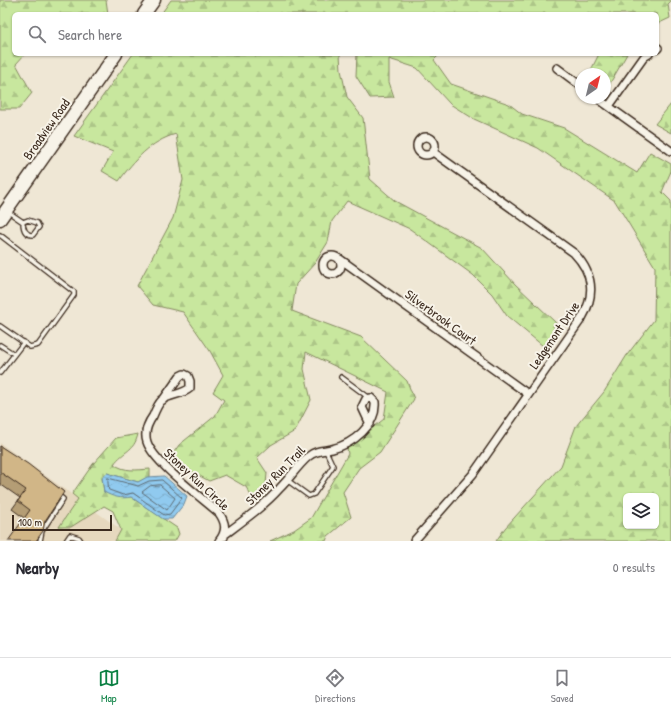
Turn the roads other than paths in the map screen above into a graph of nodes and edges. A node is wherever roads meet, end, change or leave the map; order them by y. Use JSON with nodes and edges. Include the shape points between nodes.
{"nodes":[{"id":1,"x":154,"y":0,"type":"edge"},
{"id":2,"x":145,"y":12,"type":"edge"},
{"id":3,"x":115,"y":56,"type":"edge"},
{"id":4,"x":646,"y":56,"type":"edge"},
{"id":5,"x":557,"y":68,"type":"dead end"},
{"id":6,"x":575,"y":82,"type":"edge"},
{"id":7,"x":606,"y":104,"type":"edge"},
{"id":8,"x":609,"y":106,"type":"junction"},
{"id":9,"x":671,"y":151,"type":"edge"},
{"id":10,"x":433,"y":152,"type":"dead end"},
{"id":11,"x":3,"y":215,"type":"edge"},
{"id":12,"x":23,"y":222,"type":"junction"},
{"id":13,"x":0,"y":235,"type":"edge"},
{"id":14,"x":340,"y":259,"type":"dead end"},
{"id":15,"x":0,"y":326,"type":"edge"},
{"id":16,"x":24,"y":342,"type":"junction"},
{"id":17,"x":0,"y":345,"type":"edge"},
{"id":18,"x":14,"y":354,"type":"junction"},
{"id":19,"x":0,"y":373,"type":"edge"},
{"id":20,"x":341,"y":377,"type":"dead end"},
{"id":21,"x":528,"y":394,"type":"junction"},
{"id":22,"x":369,"y":398,"type":"junction"},
{"id":23,"x":163,"y":400,"type":"dead end"},
{"id":24,"x":370,"y":424,"type":"junction"},
{"id":25,"x":325,"y":450,"type":"junction"},
{"id":26,"x":287,"y":480,"type":"junction"},
{"id":27,"x":52,"y":491,"type":"edge"},
{"id":28,"x":224,"y":538,"type":"edge"},
{"id":29,"x":40,"y":541,"type":"edge"},
{"id":30,"x":66,"y":541,"type":"edge"},
{"id":31,"x":81,"y":541,"type":"edge"},
{"id":32,"x":219,"y":541,"type":"edge"},
{"id":33,"x":414,"y":541,"type":"edge"}],
"edges":[{"from":1,"to":2,"type":"main road"},
{"from":3,"to":11,"type":"main road","name":"Broadview Road"},
{"from":4,"to":8,"type":"street"},
{"from":5,"to":6,"type":"street"},
{"from":7,"to":8,"type":"street"},
{"from":8,"to":9,"type":"street"},
{"from":10,"to":21,"type":"street","name":"Ledgemont Drive","via":[[574,252],[587,271],[591,284],[588,308]]},
{"from":11,"to":12,"type":"lane"},
{"from":12,"to":12,"type":"lane","via":[[28,220],[37,223],[37,232],[33,235],[27,233],[23,229]]},
{"from":13,"to":16,"type":"lane","via":[[74,292],[38,345],[30,347]]},
{"from":14,"to":21,"type":"street","name":"Silverbrook Court"},
{"from":15,"to":16,"type":"lane"},
{"from":16,"to":18,"type":"lane"},
{"from":17,"to":18,"type":"lane"},
{"from":18,"to":19,"type":"lane"},
{"from":20,"to":22,"type":"lane"},
{"from":21,"to":33,"type":"street","name":"Ledgemont Drive","via":[[473,474]]},
{"from":22,"to":24,"type":"street","via":[[362,406]]},
{"from":22,"to":24,"type":"street","via":[[375,402],[376,411]]},
{"from":23,"to":28,"type":"street","name":"Stoney Run Circle","via":[[147,425],[146,441],[161,464],[219,513],[225,522]]},
{"from":24,"to":25,"type":"street","name":"Stoney Run Trail","via":[[356,437]]},
{"from":25,"to":26,"type":"street","name":"Stoney Run Trail","via":[[308,456]]},
{"from":25,"to":26,"type":"lane","via":[[333,466],[314,494],[309,496]]},
{"from":26,"to":28,"type":"street","name":"Stoney Run Trail","via":[[256,512]]},
{"from":27,"to":29,"type":"lane","via":[[63,499],[42,531]]},
{"from":28,"to":32,"type":"street","name":"Stoney Run Trail"},
{"from":30,"to":31,"type":"lane","via":[[70,535],[80,538]]}]}
